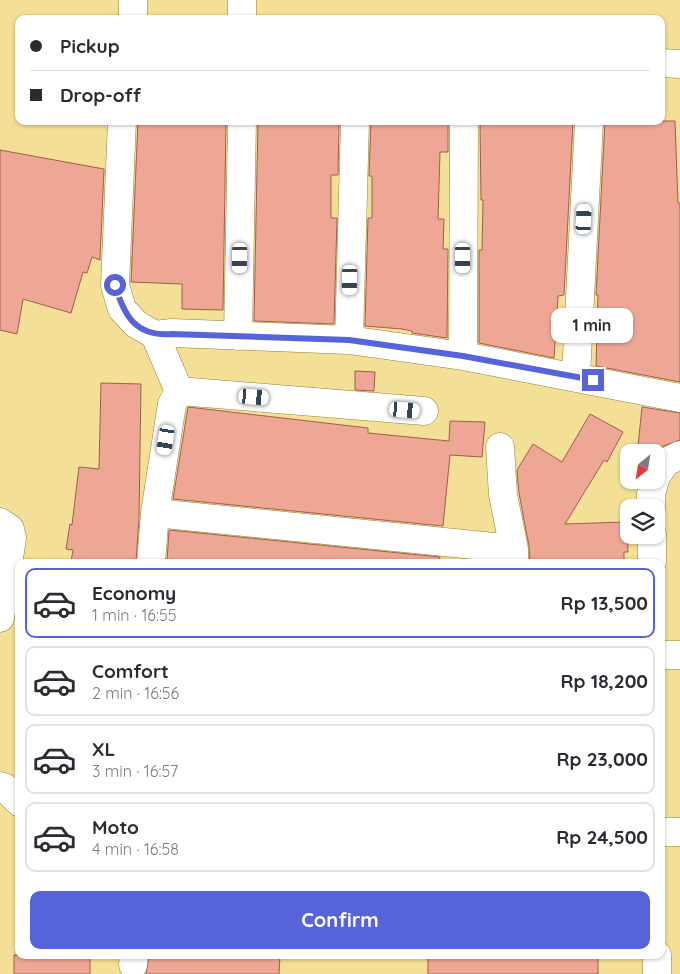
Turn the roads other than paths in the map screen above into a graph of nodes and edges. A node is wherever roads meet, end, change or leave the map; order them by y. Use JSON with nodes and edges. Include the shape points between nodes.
{"nodes":[{"id":1,"x":133,"y":0,"type":"edge"},
{"id":2,"x":242,"y":0,"type":"edge"},
{"id":3,"x":133,"y":15,"type":"edge"},
{"id":4,"x":242,"y":15,"type":"edge"},
{"id":5,"x":665,"y":64,"type":"edge"},
{"id":6,"x":680,"y":64,"type":"edge"},
{"id":7,"x":122,"y":125,"type":"edge"},
{"id":8,"x":242,"y":125,"type":"edge"},
{"id":9,"x":355,"y":125,"type":"edge"},
{"id":10,"x":464,"y":125,"type":"edge"},
{"id":11,"x":589,"y":125,"type":"edge"},
{"id":12,"x":155,"y":335,"type":"junction"},
{"id":13,"x":238,"y":336,"type":"junction"},
{"id":14,"x":349,"y":340,"type":"junction"},
{"id":15,"x":463,"y":356,"type":"junction"},
{"id":16,"x":576,"y":376,"type":"junction"},
{"id":17,"x":179,"y":391,"type":"junction"},
{"id":18,"x":680,"y":398,"type":"edge"},
{"id":19,"x":424,"y":411,"type":"dead end"},
{"id":20,"x":500,"y":447,"type":"dead end"},
{"id":21,"x":680,"y":455,"type":"edge"},
{"id":22,"x":665,"y":463,"type":"edge"},
{"id":23,"x":155,"y":513,"type":"junction"},
{"id":24,"x":0,"y":522,"type":"edge"},
{"id":25,"x":652,"y":544,"type":"edge"},
{"id":26,"x":514,"y":556,"type":"edge"},
{"id":27,"x":151,"y":559,"type":"edge"},
{"id":28,"x":652,"y":559,"type":"edge"},
{"id":29,"x":0,"y":618,"type":"edge"},
{"id":30,"x":0,"y":625,"type":"edge"},
{"id":31,"x":15,"y":627,"type":"edge"},
{"id":32,"x":665,"y":654,"type":"edge"},
{"id":33,"x":680,"y":655,"type":"edge"},
{"id":34,"x":0,"y":786,"type":"edge"},
{"id":35,"x":15,"y":798,"type":"edge"},
{"id":36,"x":665,"y":832,"type":"edge"},
{"id":37,"x":680,"y":832,"type":"edge"},
{"id":38,"x":657,"y":959,"type":"edge"},
{"id":39,"x":657,"y":974,"type":"edge"}],
"edges":[{"from":1,"to":3,"type":"street"},
{"from":2,"to":4,"type":"street"},
{"from":5,"to":6,"type":"street"},
{"from":7,"to":12,"type":"street","via":[[115,285],[122,309],[136,324]]},
{"from":8,"to":13,"type":"street"},
{"from":9,"to":14,"type":"street"},
{"from":10,"to":15,"type":"street"},
{"from":11,"to":16,"type":"street"},
{"from":12,"to":13,"type":"street"},
{"from":12,"to":17,"type":"street"},
{"from":13,"to":14,"type":"street"},
{"from":14,"to":15,"type":"street"},
{"from":15,"to":16,"type":"street"},
{"from":16,"to":18,"type":"street"},
{"from":17,"to":19,"type":"street"},
{"from":17,"to":23,"type":"street","via":[[172,404]]},
{"from":20,"to":26,"type":"street","via":[[503,494]]},
{"from":21,"to":22,"type":"street"},
{"from":23,"to":26,"type":"street"},
{"from":23,"to":27,"type":"street"},
{"from":24,"to":29,"type":"street","via":[[10,528],[12,538]]},
{"from":25,"to":28,"type":"street"},
{"from":30,"to":31,"type":"street"},
{"from":32,"to":33,"type":"street"},
{"from":34,"to":35,"type":"street"},
{"from":36,"to":37,"type":"street"},
{"from":38,"to":39,"type":"street"}]}
